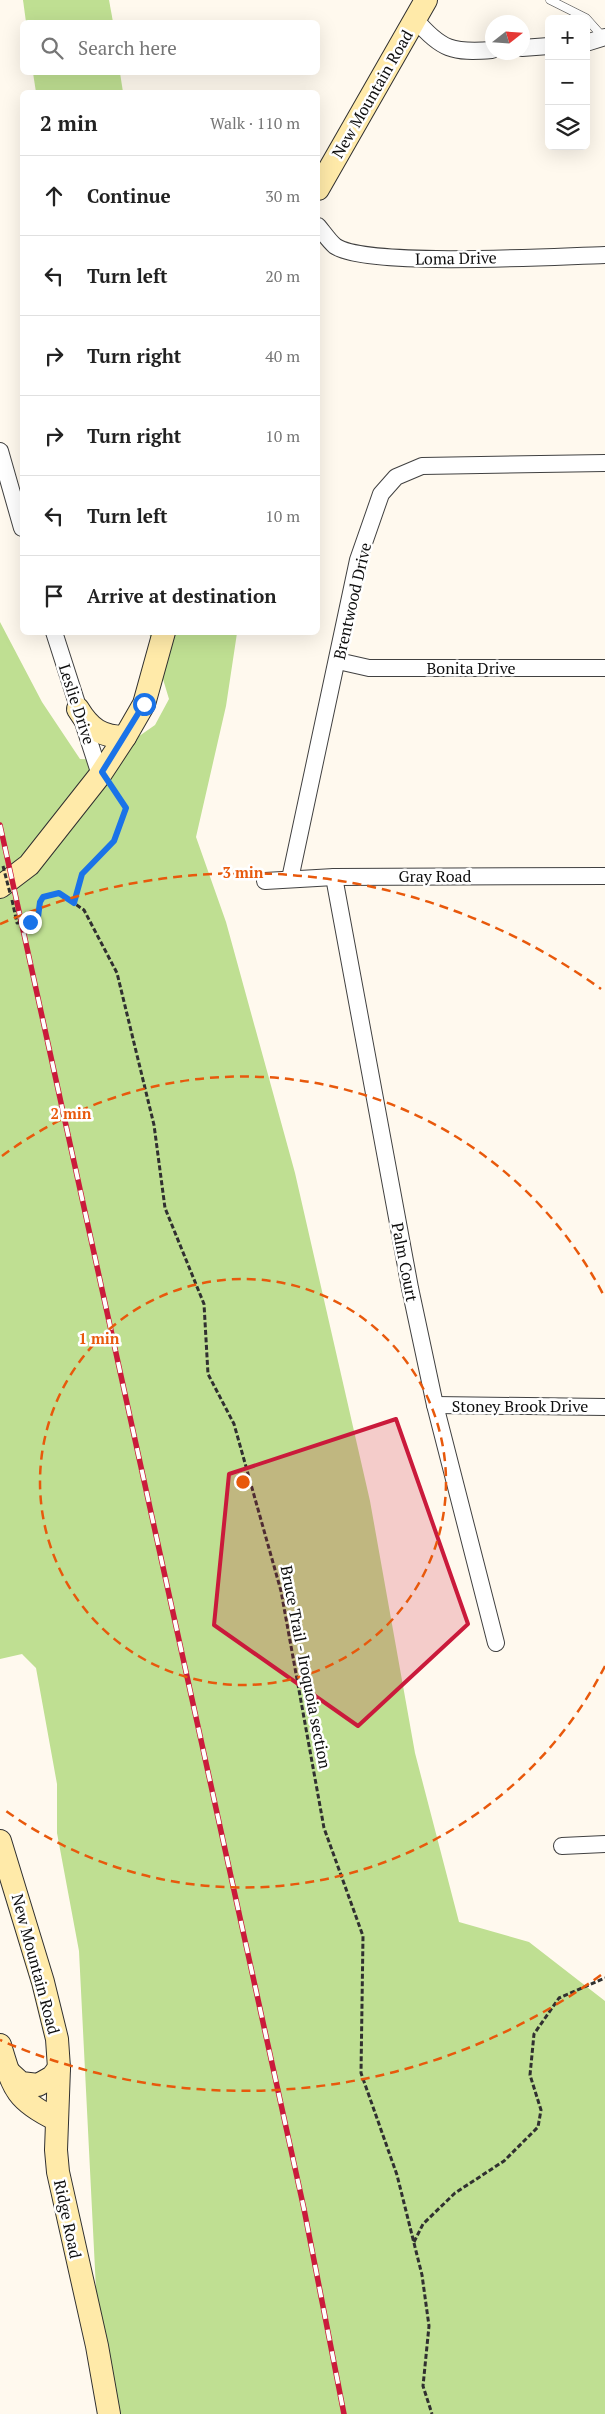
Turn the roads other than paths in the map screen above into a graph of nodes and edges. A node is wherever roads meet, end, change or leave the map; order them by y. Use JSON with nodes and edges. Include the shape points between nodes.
{"nodes":[{"id":1,"x":426,"y":0,"type":"edge"},
{"id":2,"x":550,"y":0,"type":"edge"},
{"id":3,"x":415,"y":19,"type":"junction"},
{"id":4,"x":604,"y":38,"type":"edge"},
{"id":5,"x":590,"y":43,"type":"edge"},
{"id":6,"x":545,"y":46,"type":"edge"},
{"id":7,"x":530,"y":47,"type":"edge"},
{"id":8,"x":485,"y":50,"type":"edge"},
{"id":9,"x":320,"y":185,"type":"edge"},
{"id":10,"x":320,"y":228,"type":"edge"},
{"id":11,"x":605,"y":255,"type":"edge"},
{"id":12,"x":0,"y":451,"type":"edge"},
{"id":13,"x":605,"y":462,"type":"edge"},
{"id":14,"x":20,"y":521,"type":"edge"},
{"id":15,"x":55,"y":635,"type":"edge"},
{"id":16,"x":163,"y":635,"type":"edge"},
{"id":17,"x":338,"y":661,"type":"junction"},
{"id":18,"x":605,"y":668,"type":"edge"},
{"id":19,"x":78,"y":709,"type":"junction"},
{"id":20,"x":126,"y":737,"type":"junction"},
{"id":21,"x":101,"y":774,"type":"junction"},
{"id":22,"x":605,"y":876,"type":"edge"},
{"id":23,"x":334,"y":877,"type":"junction"},
{"id":24,"x":290,"y":879,"type":"junction"},
{"id":25,"x":265,"y":881,"type":"dead end"},
{"id":26,"x":4,"y":882,"type":"edge"},
{"id":27,"x":435,"y":1406,"type":"junction"},
{"id":28,"x":605,"y":1407,"type":"edge"},
{"id":29,"x":496,"y":1643,"type":"dead end"},
{"id":30,"x":0,"y":1840,"type":"edge"},
{"id":31,"x":605,"y":1844,"type":"edge"},
{"id":32,"x":562,"y":1846,"type":"dead end"},
{"id":33,"x":0,"y":2045,"type":"edge"},
{"id":34,"x":59,"y":2068,"type":"junction"},
{"id":35,"x":9,"y":2072,"type":"junction"},
{"id":36,"x":57,"y":2120,"type":"junction"},
{"id":37,"x":109,"y":2414,"type":"edge"}],
"edges":[{"from":1,"to":3,"type":"main road","name":"New Mountain Road"},
{"from":2,"to":4,"type":"lane","via":[[586,18]]},
{"from":3,"to":8,"type":"street","via":[[430,37],[447,48]]},
{"from":3,"to":9,"type":"main road","name":"New Mountain Road"},
{"from":4,"to":5,"type":"street"},
{"from":6,"to":7,"type":"street"},
{"from":10,"to":11,"type":"street","name":"Loma Drive","via":[[336,246],[360,254],[406,259]]},
{"from":12,"to":14,"type":"street"},
{"from":13,"to":17,"type":"street","name":"Brentwood Drive","via":[[422,466],[396,478],[381,494],[358,560]]},
{"from":15,"to":19,"type":"street","name":"Leslie Drive"},
{"from":16,"to":20,"type":"main road","via":[[144,704]]},
{"from":17,"to":18,"type":"street","name":"Bonita Drive","via":[[369,668]]},
{"from":17,"to":24,"type":"street","name":"Brentwood Drive"},
{"from":19,"to":20,"type":"main road","via":[[98,732]]},
{"from":19,"to":21,"type":"street","name":"Leslie Drive"},
{"from":20,"to":21,"type":"main road"},
{"from":21,"to":26,"type":"main road","via":[[29,865]]},
{"from":22,"to":23,"type":"street","name":"Gray Road"},
{"from":23,"to":24,"type":"street","name":"Gray Road"},
{"from":23,"to":27,"type":"street","name":"Palm Court","via":[[406,1269]]},
{"from":24,"to":25,"type":"street","name":"Gray Road"},
{"from":27,"to":28,"type":"street","name":"Stoney Brook Drive"},
{"from":27,"to":29,"type":"street","name":"Palm Court"},
{"from":30,"to":34,"type":"main road","name":"New Mountain Road","via":[[43,1982],[57,2039]]},
{"from":31,"to":32,"type":"street"},
{"from":33,"to":35,"type":"main road"},
{"from":34,"to":35,"type":"main road","via":[[52,2077],[38,2085],[21,2083]]},
{"from":34,"to":36,"type":"main road","name":"New Mountain Road"},
{"from":35,"to":36,"type":"main road","via":[[23,2100],[38,2112]]},
{"from":36,"to":37,"type":"main road","name":"Ridge Road","via":[[58,2172]]}]}
